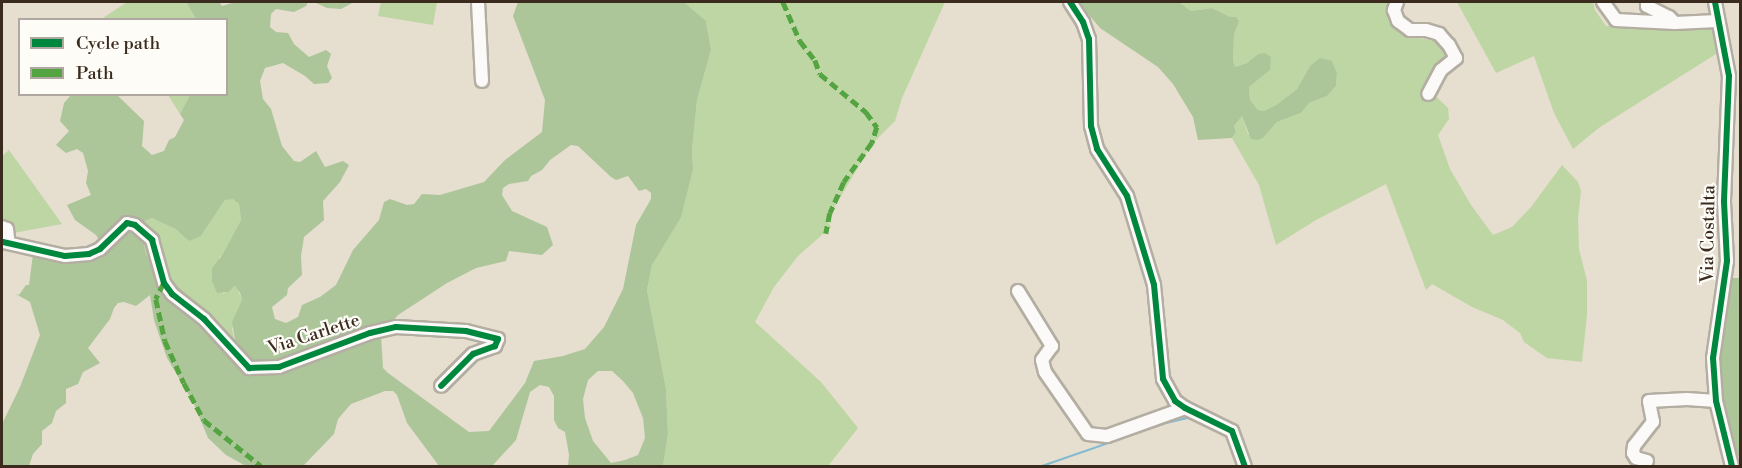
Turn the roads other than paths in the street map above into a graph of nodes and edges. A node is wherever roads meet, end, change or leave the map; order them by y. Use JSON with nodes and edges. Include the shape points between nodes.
{"nodes":[{"id":1,"x":478,"y":2,"type":"edge"},
{"id":2,"x":1070,"y":2,"type":"edge"},
{"id":3,"x":1397,"y":2,"type":"edge"},
{"id":4,"x":1603,"y":2,"type":"edge"},
{"id":5,"x":1647,"y":2,"type":"edge"},
{"id":6,"x":1715,"y":2,"type":"edge"},
{"id":7,"x":1718,"y":21,"type":"junction"},
{"id":8,"x":1675,"y":23,"type":"junction"},
{"id":9,"x":482,"y":81,"type":"dead end"},
{"id":10,"x":1428,"y":94,"type":"dead end"},
{"id":11,"x":2,"y":227,"type":"edge"},
{"id":12,"x":2,"y":242,"type":"edge"},
{"id":13,"x":1018,"y":291,"type":"dead end"},
{"id":14,"x":441,"y":387,"type":"dead end"},
{"id":15,"x":1716,"y":401,"type":"junction"},
{"id":16,"x":1185,"y":408,"type":"junction"},
{"id":17,"x":1647,"y":461,"type":"dead end"},
{"id":18,"x":1245,"y":466,"type":"edge"},
{"id":19,"x":1732,"y":466,"type":"edge"}],
"edges":[{"from":1,"to":9,"type":"street"},
{"from":2,"to":16,"type":"street","via":[[1089,39],[1090,109],[1095,139],[1101,158],[1127,196],[1154,285],[1163,380],[1175,401]]},
{"from":3,"to":10,"type":"street","via":[[1394,10],[1398,21],[1410,30],[1439,34],[1456,58],[1441,70]]},
{"from":4,"to":8,"type":"street","via":[[1616,20]]},
{"from":5,"to":8,"type":"street","via":[[1647,6]]},
{"from":6,"to":7,"type":"street","name":"Via Costalta"},
{"from":7,"to":8,"type":"street"},
{"from":7,"to":15,"type":"street","name":"Via Costalta","via":[[1729,75],[1724,202],[1727,261],[1713,358]]},
{"from":11,"to":12,"type":"street","via":[[8,239]]},
{"from":12,"to":14,"type":"street","name":"Via Carlette","via":[[65,256],[88,254],[100,249],[127,223],[135,225],[152,240],[164,283],[172,294],[204,319],[249,368],[279,367],[396,327],[466,331],[498,339],[495,346],[473,354]]},
{"from":13,"to":16,"type":"street","via":[[1052,345],[1042,360],[1045,372],[1088,434],[1107,436]]},
{"from":15,"to":17,"type":"street","via":[[1649,401],[1653,422],[1633,453]]},
{"from":15,"to":19,"type":"street","name":"Via Costalta"},
{"from":16,"to":18,"type":"street","via":[[1232,431]]}]}
